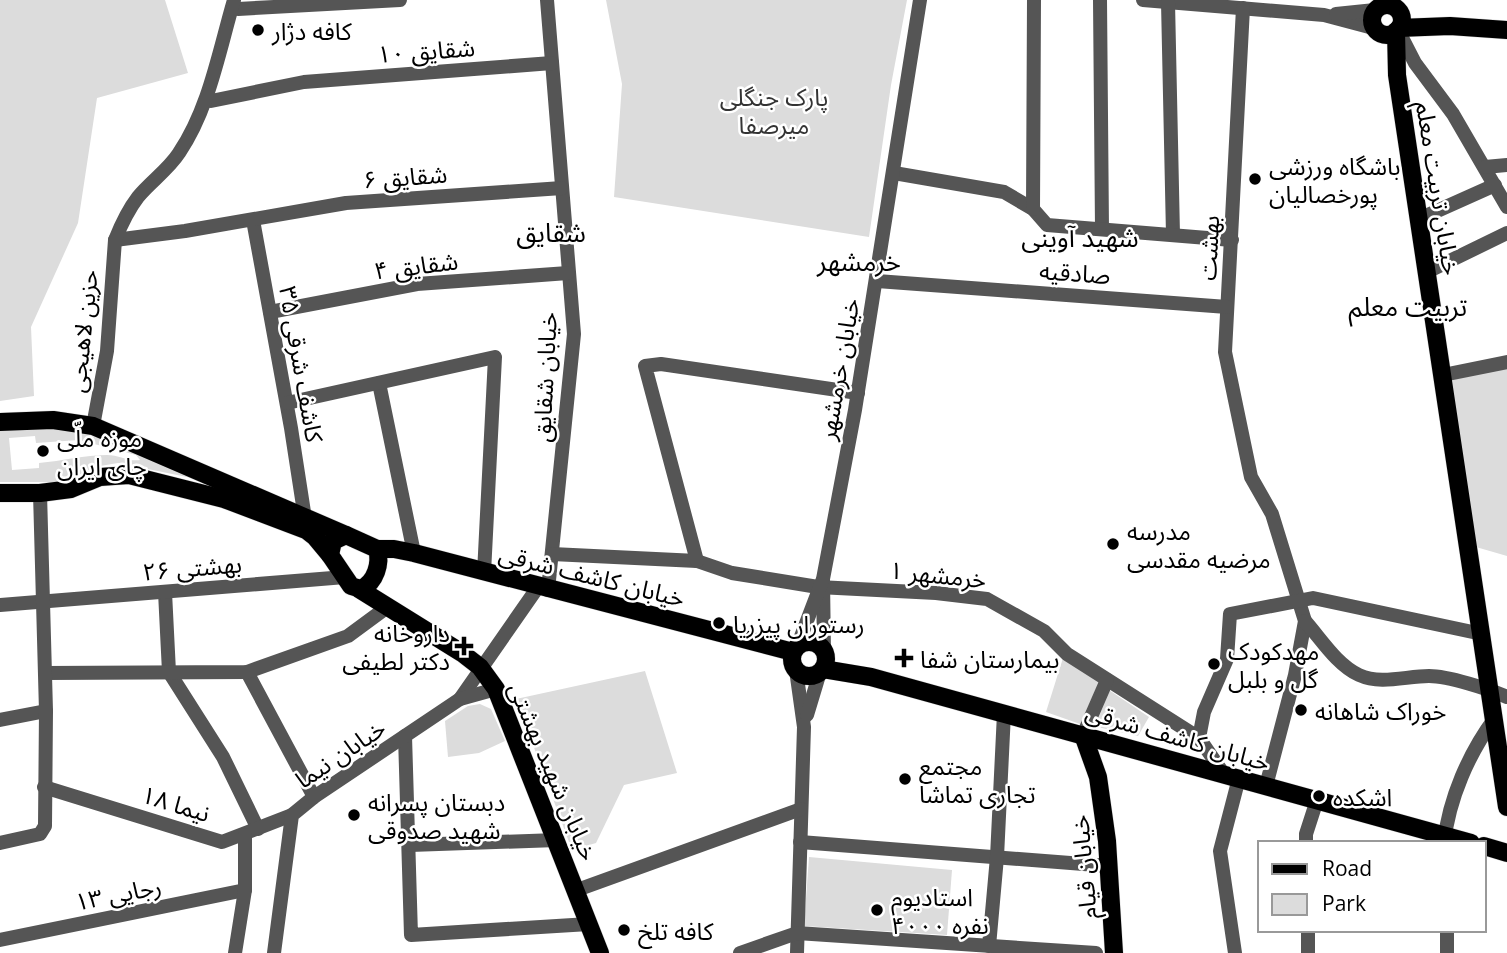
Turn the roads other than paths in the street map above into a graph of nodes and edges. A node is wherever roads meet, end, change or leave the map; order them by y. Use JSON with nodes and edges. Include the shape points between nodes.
{"nodes":[{"id":1,"x":394,"y":0,"type":"edge"},
{"id":2,"x":400,"y":0,"type":"edge"},
{"id":3,"x":547,"y":0,"type":"edge"},
{"id":4,"x":920,"y":0,"type":"edge"},
{"id":5,"x":1034,"y":0,"type":"edge"},
{"id":6,"x":1100,"y":0,"type":"edge"},
{"id":7,"x":1143,"y":0,"type":"edge"},
{"id":8,"x":1168,"y":2,"type":"junction"},
{"id":9,"x":238,"y":3,"type":"edge"},
{"id":10,"x":1242,"y":8,"type":"junction"},
{"id":11,"x":1387,"y":17,"type":"edge"},
{"id":12,"x":1507,"y":30,"type":"edge"},
{"id":13,"x":552,"y":63,"type":"junction"},
{"id":14,"x":211,"y":101,"type":"junction"},
{"id":15,"x":1507,"y":165,"type":"edge"},
{"id":16,"x":1486,"y":167,"type":"junction"},
{"id":17,"x":894,"y":173,"type":"junction"},
{"id":18,"x":1495,"y":185,"type":"junction"},
{"id":19,"x":562,"y":188,"type":"junction"},
{"id":20,"x":1507,"y":207,"type":"edge"},
{"id":21,"x":1033,"y":209,"type":"junction"},
{"id":22,"x":1419,"y":219,"type":"junction"},
{"id":23,"x":253,"y":220,"type":"junction"},
{"id":24,"x":1102,"y":229,"type":"junction"},
{"id":25,"x":1507,"y":233,"type":"edge"},
{"id":26,"x":1173,"y":235,"type":"junction"},
{"id":27,"x":115,"y":240,"type":"junction"},
{"id":28,"x":1232,"y":240,"type":"junction"},
{"id":29,"x":1427,"y":272,"type":"junction"},
{"id":30,"x":568,"y":273,"type":"junction"},
{"id":31,"x":877,"y":281,"type":"junction"},
{"id":32,"x":1227,"y":307,"type":"junction"},
{"id":33,"x":270,"y":312,"type":"junction"},
{"id":34,"x":1507,"y":362,"type":"edge"},
{"id":35,"x":1443,"y":375,"type":"junction"},
{"id":36,"x":379,"y":383,"type":"junction"},
{"id":37,"x":858,"y":393,"type":"junction"},
{"id":38,"x":287,"y":404,"type":"junction"},
{"id":39,"x":0,"y":422,"type":"edge"},
{"id":40,"x":93,"y":426,"type":"junction"},
{"id":41,"x":0,"y":493,"type":"edge"},
{"id":42,"x":40,"y":493,"type":"junction"},
{"id":43,"x":305,"y":523,"type":"junction"},
{"id":44,"x":346,"y":534,"type":"junction"},
{"id":45,"x":377,"y":548,"type":"junction"},
{"id":46,"x":414,"y":553,"type":"junction"},
{"id":47,"x":552,"y":554,"type":"junction"},
{"id":48,"x":330,"y":555,"type":"junction"},
{"id":49,"x":697,"y":561,"type":"junction"},
{"id":50,"x":484,"y":573,"type":"junction"},
{"id":51,"x":352,"y":583,"type":"junction"},
{"id":52,"x":822,"y":585,"type":"junction"},
{"id":53,"x":543,"y":588,"type":"junction"},
{"id":54,"x":165,"y":592,"type":"junction"},
{"id":55,"x":1298,"y":599,"type":"junction"},
{"id":56,"x":42,"y":603,"type":"junction"},
{"id":57,"x":0,"y":605,"type":"edge"},
{"id":58,"x":386,"y":608,"type":"junction"},
{"id":59,"x":1305,"y":621,"type":"junction"},
{"id":60,"x":1482,"y":634,"type":"junction"},
{"id":61,"x":796,"y":656,"type":"junction"},
{"id":62,"x":823,"y":662,"type":"junction"},
{"id":63,"x":480,"y":667,"type":"junction"},
{"id":64,"x":169,"y":672,"type":"junction"},
{"id":65,"x":247,"y":672,"type":"junction"},
{"id":66,"x":45,"y":673,"type":"junction"},
{"id":67,"x":1107,"y":680,"type":"junction"},
{"id":68,"x":496,"y":689,"type":"junction"},
{"id":69,"x":1499,"y":694,"type":"edge"},
{"id":70,"x":460,"y":699,"type":"junction"},
{"id":71,"x":46,"y":711,"type":"junction"},
{"id":72,"x":1203,"y":712,"type":"junction"},
{"id":73,"x":1004,"y":713,"type":"junction"},
{"id":74,"x":1495,"y":718,"type":"junction"},
{"id":75,"x":0,"y":720,"type":"edge"},
{"id":76,"x":1180,"y":725,"type":"junction"},
{"id":77,"x":804,"y":727,"type":"junction"},
{"id":78,"x":1083,"y":735,"type":"junction"},
{"id":79,"x":405,"y":736,"type":"junction"},
{"id":80,"x":1199,"y":738,"type":"junction"},
{"id":81,"x":1116,"y":745,"type":"junction"},
{"id":82,"x":1231,"y":776,"type":"junction"},
{"id":83,"x":1098,"y":777,"type":"junction"},
{"id":84,"x":1266,"y":786,"type":"junction"},
{"id":85,"x":44,"y":787,"type":"junction"},
{"id":86,"x":314,"y":797,"type":"junction"},
{"id":87,"x":1317,"y":800,"type":"junction"},
{"id":88,"x":1507,"y":807,"type":"edge"},
{"id":89,"x":801,"y":809,"type":"junction"},
{"id":90,"x":292,"y":815,"type":"junction"},
{"id":91,"x":252,"y":832,"type":"junction"},
{"id":92,"x":1444,"y":839,"type":"edge"},
{"id":93,"x":557,"y":840,"type":"junction"},
{"id":94,"x":1306,"y":841,"type":"edge"},
{"id":95,"x":800,"y":842,"type":"junction"},
{"id":96,"x":0,"y":843,"type":"edge"},
{"id":97,"x":410,"y":845,"type":"junction"},
{"id":98,"x":997,"y":857,"type":"junction"},
{"id":99,"x":1109,"y":866,"type":"junction"},
{"id":100,"x":245,"y":890,"type":"junction"},
{"id":101,"x":577,"y":890,"type":"junction"},
{"id":102,"x":589,"y":924,"type":"junction"},
{"id":103,"x":1308,"y":932,"type":"edge"},
{"id":104,"x":1447,"y":932,"type":"edge"},
{"id":105,"x":797,"y":933,"type":"junction"},
{"id":106,"x":0,"y":940,"type":"edge"},
{"id":107,"x":989,"y":946,"type":"junction"},
{"id":108,"x":234,"y":953,"type":"edge"},
{"id":109,"x":274,"y":953,"type":"edge"},
{"id":110,"x":600,"y":953,"type":"edge"},
{"id":111,"x":740,"y":953,"type":"edge"},
{"id":112,"x":797,"y":953,"type":"edge"},
{"id":113,"x":1096,"y":953,"type":"edge"},
{"id":114,"x":1114,"y":953,"type":"edge"},
{"id":115,"x":1235,"y":953,"type":"edge"},
{"id":116,"x":1308,"y":953,"type":"edge"},
{"id":117,"x":1447,"y":953,"type":"edge"}],
"edges":[{"from":1,"to":2,"type":"street"},
{"from":1,"to":9,"type":"street"},
{"from":3,"to":13,"type":"street","name":"خیابان شقایق"},
{"from":4,"to":17,"type":"street","name":"خیابان خرمشهر"},
{"from":5,"to":21,"type":"street"},
{"from":6,"to":24,"type":"street"},
{"from":7,"to":8,"type":"street"},
{"from":8,"to":10,"type":"street"},
{"from":8,"to":26,"type":"street"},
{"from":9,"to":14,"type":"street","name":"حزین لاهیجی"},
{"from":9,"to":27,"type":"street","name":"حزین لاهیجی","via":[[192,130],[178,155],[138,197]]},
{"from":10,"to":11,"type":"street"},
{"from":10,"to":28,"type":"street","name":"بهشت"},
{"from":11,"to":12,"type":"main road"},
{"from":11,"to":16,"type":"street"},
{"from":11,"to":22,"type":"main road","name":"خیابان تربیت معلم"},
{"from":13,"to":14,"type":"street","name":"شقایق ۱۰","via":[[304,82]]},
{"from":13,"to":19,"type":"street","name":"خیابان شقایق"},
{"from":14,"to":27,"type":"street","name":"حزین لاهیجی","via":[[201,130],[183,159],[139,204]]},
{"from":15,"to":16,"type":"street"},
{"from":16,"to":18,"type":"street"},
{"from":17,"to":21,"type":"street","via":[[1004,192]]},
{"from":17,"to":31,"type":"street","name":"خیابان خرمشهر"},
{"from":18,"to":20,"type":"street"},
{"from":18,"to":22,"type":"street"},
{"from":19,"to":23,"type":"street","name":"شقایق ۶","via":[[346,204]]},
{"from":19,"to":30,"type":"street","name":"خیابان شقایق"},
{"from":21,"to":24,"type":"street","via":[[1047,225]]},
{"from":22,"to":29,"type":"main road","name":"خیابان تربیت معلم"},
{"from":23,"to":27,"type":"street","name":"شقایق ۶"},
{"from":23,"to":33,"type":"street","name":"کاشف شرقی ۳۵"},
{"from":24,"to":26,"type":"street"},
{"from":25,"to":29,"type":"street"},
{"from":26,"to":28,"type":"street"},
{"from":27,"to":40,"type":"street","name":"حزین لاهیجی","via":[[107,351]]},
{"from":28,"to":32,"type":"street","name":"بهشت"},
{"from":29,"to":35,"type":"main road","name":"خیابان تربیت معلم"},
{"from":30,"to":33,"type":"street","name":"شقایق ۴","via":[[417,284]]},
{"from":30,"to":47,"type":"street","name":"خیابان شقایق","via":[[574,334]]},
{"from":31,"to":32,"type":"street","name":"صادقیه"},
{"from":31,"to":37,"type":"street","name":"خیابان خرمشهر"},
{"from":32,"to":55,"type":"street","name":"بهشت","via":[[1226,361],[1248,463],[1272,514]]},
{"from":33,"to":38,"type":"street","name":"کاشف شرقی ۳۵"},
{"from":34,"to":35,"type":"street"},
{"from":35,"to":60,"type":"main road","name":"خیابان تربیت معلم"},
{"from":36,"to":38,"type":"street"},
{"from":36,"to":46,"type":"street"},
{"from":36,"to":50,"type":"street","via":[[495,357]]},
{"from":37,"to":49,"type":"street","via":[[661,364],[645,366]]},
{"from":37,"to":52,"type":"street","name":"خیابان خرمشهر"},
{"from":38,"to":43,"type":"street","name":"کاشف شرقی ۳۵"},
{"from":39,"to":40,"type":"main road","via":[[53,420]]},
{"from":40,"to":43,"type":"main road"},
{"from":41,"to":42,"type":"main road"},
{"from":42,"to":43,"type":"main road","via":[[71,489],[100,477],[129,475]]},
{"from":42,"to":56,"type":"street"},
{"from":43,"to":44,"type":"main road"},
{"from":43,"to":48,"type":"main road"},
{"from":44,"to":45,"type":"main road"},
{"from":44,"to":48,"type":"main road","via":[[333,541]]},
{"from":45,"to":46,"type":"main road","name":"خیابان کاشف شرقی"},
{"from":45,"to":51,"type":"main road","via":[[380,563],[366,587]]},
{"from":46,"to":50,"type":"main road","name":"خیابان کاشف شرقی"},
{"from":47,"to":49,"type":"street","name":"خرمشهر ۱"},
{"from":47,"to":53,"type":"street","name":"خیابان شقایق"},
{"from":48,"to":51,"type":"main road"},
{"from":49,"to":52,"type":"street","name":"خرمشهر ۱","via":[[732,573]]},
{"from":50,"to":53,"type":"main road","name":"خیابان کاشف شرقی"},
{"from":51,"to":54,"type":"street","name":"بهشتی ۲۶"},
{"from":51,"to":58,"type":"main road","name":"خیابان شهید بهشتی"},
{"from":52,"to":61,"type":"street"},
{"from":52,"to":62,"type":"street"},
{"from":52,"to":67,"type":"street","name":"خرمشهر ۱","via":[[987,599],[1044,631],[1067,654]]},
{"from":53,"to":61,"type":"main road","name":"خیابان کاشف شرقی"},
{"from":53,"to":63,"type":"street","name":"خیابان نیما"},
{"from":54,"to":56,"type":"street","name":"بهشتی ۲۶"},
{"from":54,"to":64,"type":"street"},
{"from":55,"to":59,"type":"street","name":"بهشت"},
{"from":55,"to":60,"type":"street","via":[[1313,597]]},
{"from":55,"to":72,"type":"street","via":[[1230,614],[1227,659]]},
{"from":56,"to":57,"type":"street","name":"بهشتی ۲۶"},
{"from":56,"to":66,"type":"street"},
{"from":58,"to":63,"type":"main road","name":"خیابان شهید بهشتی"},
{"from":58,"to":65,"type":"street","via":[[348,636]]},
{"from":59,"to":69,"type":"street","via":[[1360,676],[1380,680],[1432,676]]},
{"from":59,"to":84,"type":"street"},
{"from":60,"to":69,"type":"main road","name":"خیابان تربیت معلم"},
{"from":61,"to":62,"type":"main road","via":[[812,643]]},
{"from":61,"to":62,"type":"main road","via":[[805,676]]},
{"from":61,"to":77,"type":"street"},
{"from":62,"to":73,"type":"main road","name":"خیابان کاشف شرقی"},
{"from":62,"to":77,"type":"street"},
{"from":63,"to":68,"type":"main road","name":"خیابان شهید بهشتی"},
{"from":63,"to":70,"type":"street","name":"خیابان نیما"},
{"from":64,"to":65,"type":"street"},
{"from":64,"to":66,"type":"street"},
{"from":64,"to":91,"type":"street","via":[[223,757]]},
{"from":65,"to":86,"type":"street"},
{"from":66,"to":71,"type":"street"},
{"from":67,"to":76,"type":"street","name":"خرمشهر ۱"},
{"from":67,"to":78,"type":"street"},
{"from":68,"to":70,"type":"street","name":"خیابان نیما"},
{"from":68,"to":93,"type":"main road","name":"خیابان شهید بهشتی"},
{"from":69,"to":74,"type":"main road","name":"خیابان تربیت معلم"},
{"from":70,"to":79,"type":"street","name":"خیابان نیما"},
{"from":71,"to":75,"type":"street"},
{"from":71,"to":85,"type":"street"},
{"from":72,"to":76,"type":"street"},
{"from":72,"to":80,"type":"street"},
{"from":73,"to":78,"type":"main road","name":"خیابان کاشف شرقی"},
{"from":73,"to":98,"type":"street"},
{"from":74,"to":88,"type":"main road","name":"خیابان تربیت معلم"},
{"from":74,"to":92,"type":"street","via":[[1476,743]]},
{"from":76,"to":80,"type":"street","name":"خرمشهر ۱"},
{"from":77,"to":89,"type":"street"},
{"from":78,"to":81,"type":"main road","name":"خیابان کاشف شرقی"},
{"from":78,"to":83,"type":"main road","name":"خیابان قیام"},
{"from":79,"to":86,"type":"street","name":"خیابان نیما"},
{"from":79,"to":97,"type":"street"},
{"from":80,"to":82,"type":"street"},
{"from":81,"to":82,"type":"main road","name":"خیابان کاشف شرقی"},
{"from":81,"to":83,"type":"main road"},
{"from":82,"to":84,"type":"main road","name":"خیابان کاشف شرقی"},
{"from":82,"to":115,"type":"street","via":[[1220,851]]},
{"from":83,"to":99,"type":"main road","name":"خیابان قیام"},
{"from":84,"to":87,"type":"main road","name":"خیابان کاشف شرقی"},
{"from":85,"to":91,"type":"street","name":"نیما ۱۸","via":[[222,842]]},
{"from":85,"to":96,"type":"street","via":[[40,834]]},
{"from":86,"to":90,"type":"street","name":"خیابان نیما"},
{"from":87,"to":92,"type":"main road","name":"خیابان کاشف شرقی"},
{"from":87,"to":94,"type":"street"},
{"from":89,"to":95,"type":"street"},
{"from":89,"to":101,"type":"street"},
{"from":90,"to":91,"type":"street","name":"نیما ۱۸"},
{"from":90,"to":109,"type":"street","name":"خیابان نیما"},
{"from":91,"to":100,"type":"street"},
{"from":93,"to":97,"type":"street"},
{"from":93,"to":101,"type":"main road","name":"خیابان شهید بهشتی"},
{"from":95,"to":98,"type":"street"},
{"from":95,"to":105,"type":"street"},
{"from":97,"to":102,"type":"street","via":[[411,935]]},
{"from":98,"to":99,"type":"street"},
{"from":98,"to":107,"type":"street"},
{"from":99,"to":114,"type":"main road","name":"خیابان قیام"},
{"from":100,"to":106,"type":"street","name":"رجایی ۱۳"},
{"from":100,"to":108,"type":"street"},
{"from":101,"to":102,"type":"main road","name":"خیابان شهید بهشتی"},
{"from":102,"to":110,"type":"main road","name":"خیابان شهید بهشتی"},
{"from":103,"to":116,"type":"street"},
{"from":104,"to":117,"type":"street"},
{"from":105,"to":107,"type":"street"},
{"from":105,"to":111,"type":"street"},
{"from":105,"to":112,"type":"street"},
{"from":107,"to":113,"type":"street"}]}
